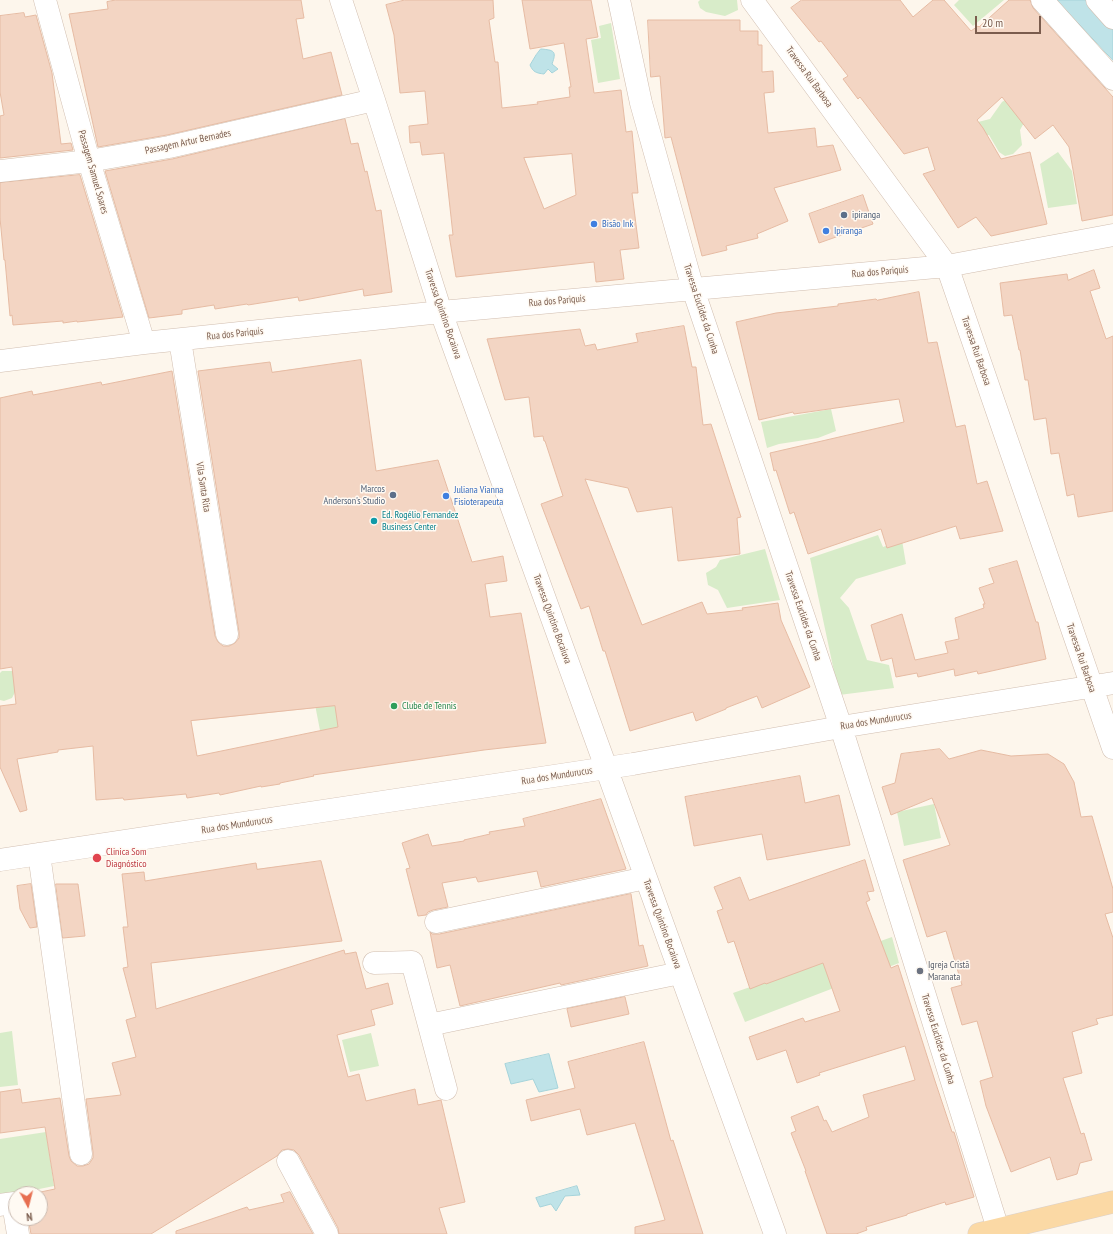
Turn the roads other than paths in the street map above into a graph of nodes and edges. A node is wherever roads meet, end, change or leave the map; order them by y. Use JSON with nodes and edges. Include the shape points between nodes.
{"nodes":[{"id":1,"x":45,"y":0,"type":"edge"},
{"id":2,"x":341,"y":0,"type":"edge"},
{"id":3,"x":618,"y":0,"type":"edge"},
{"id":4,"x":752,"y":0,"type":"edge"},
{"id":5,"x":1042,"y":0,"type":"edge"},
{"id":6,"x":1097,"y":0,"type":"edge"},
{"id":7,"x":1113,"y":18,"type":"edge"},
{"id":8,"x":1113,"y":79,"type":"edge"},
{"id":9,"x":374,"y":100,"type":"junction"},
{"id":10,"x":88,"y":161,"type":"junction"},
{"id":11,"x":0,"y":171,"type":"edge"},
{"id":12,"x":1113,"y":235,"type":"edge"},
{"id":13,"x":947,"y":266,"type":"junction"},
{"id":14,"x":693,"y":289,"type":"junction"},
{"id":15,"x":441,"y":312,"type":"junction"},
{"id":16,"x":180,"y":340,"type":"junction"},
{"id":17,"x":144,"y":343,"type":"junction"},
{"id":18,"x":0,"y":361,"type":"edge"},
{"id":19,"x":227,"y":634,"type":"dead end"},
{"id":20,"x":1113,"y":683,"type":"edge"},
{"id":21,"x":1091,"y":686,"type":"junction"},
{"id":22,"x":841,"y":727,"type":"junction"},
{"id":23,"x":1113,"y":748,"type":"edge"},
{"id":24,"x":606,"y":768,"type":"junction"},
{"id":25,"x":39,"y":854,"type":"junction"},
{"id":26,"x":0,"y":860,"type":"edge"},
{"id":27,"x":646,"y":878,"type":"junction"},
{"id":28,"x":436,"y":922,"type":"dead end"},
{"id":29,"x":374,"y":963,"type":"dead end"},
{"id":30,"x":680,"y":972,"type":"junction"},
{"id":31,"x":429,"y":1025,"type":"junction"},
{"id":32,"x":446,"y":1089,"type":"dead end"},
{"id":33,"x":81,"y":1154,"type":"dead end"},
{"id":34,"x":288,"y":1161,"type":"dead end"},
{"id":35,"x":1113,"y":1202,"type":"edge"},
{"id":36,"x":0,"y":1205,"type":"edge"},
{"id":37,"x":988,"y":1232,"type":"edge"},
{"id":38,"x":18,"y":1234,"type":"edge"},
{"id":39,"x":327,"y":1234,"type":"edge"},
{"id":40,"x":775,"y":1234,"type":"edge"}],
"edges":[{"from":1,"to":10,"type":"street","name":"Passagem Samuel Soares"},
{"from":2,"to":9,"type":"street","name":"Travessa Quintino Bocaiuva"},
{"from":3,"to":14,"type":"street","name":"Travessa Euclides da Cunha","via":[[641,103]]},
{"from":4,"to":13,"type":"street","name":"Travessa Rui Barbosa"},
{"from":5,"to":8,"type":"street"},
{"from":6,"to":7,"type":"street"},
{"from":9,"to":10,"type":"street","name":"Passagem Artur Bernades","via":[[169,147]]},
{"from":9,"to":15,"type":"street","name":"Travessa Quintino Bocaiuva"},
{"from":10,"to":11,"type":"street","name":"Passagem Artur Bernades"},
{"from":10,"to":17,"type":"street","name":"Passagem Samuel Soares"},
{"from":12,"to":13,"type":"street","name":"Rua dos Pariquis"},
{"from":13,"to":14,"type":"street","name":"Rua dos Pariquis"},
{"from":13,"to":21,"type":"street","name":"Travessa Rui Barbosa"},
{"from":14,"to":15,"type":"street","name":"Rua dos Pariquis"},
{"from":14,"to":22,"type":"street","name":"Travessa Euclides da Cunha"},
{"from":15,"to":16,"type":"street","name":"Rua dos Pariquis"},
{"from":15,"to":24,"type":"street","name":"Travessa Quintino Bocaiuva"},
{"from":16,"to":17,"type":"street","name":"Rua dos Pariquis"},
{"from":16,"to":19,"type":"street","name":"Vila Santa Rita"},
{"from":17,"to":18,"type":"street","name":"Rua dos Pariquis"},
{"from":20,"to":21,"type":"street","name":"Rua dos Mundurucus"},
{"from":21,"to":22,"type":"street","name":"Rua dos Mundurucus"},
{"from":21,"to":23,"type":"street","name":"Travessa Rui Barbosa"},
{"from":22,"to":24,"type":"street","name":"Rua dos Mundurucus"},
{"from":22,"to":37,"type":"street","name":"Travessa Euclides da Cunha"},
{"from":24,"to":25,"type":"street","name":"Rua dos Mundurucus"},
{"from":24,"to":27,"type":"street","name":"Travessa Quintino Bocaiuva"},
{"from":25,"to":26,"type":"street","name":"Rua dos Mundurucus"},
{"from":25,"to":33,"type":"street"},
{"from":27,"to":28,"type":"street"},
{"from":27,"to":30,"type":"street","name":"Travessa Quintino Bocaiuva"},
{"from":29,"to":31,"type":"street","via":[[412,962]]},
{"from":30,"to":31,"type":"street"},
{"from":30,"to":40,"type":"street","name":"Travessa Quintino Bocaiuva"},
{"from":31,"to":32,"type":"street"},
{"from":34,"to":39,"type":"street"},
{"from":35,"to":37,"type":"main road"},
{"from":36,"to":38,"type":"street","via":[[13,1203]]}]}
